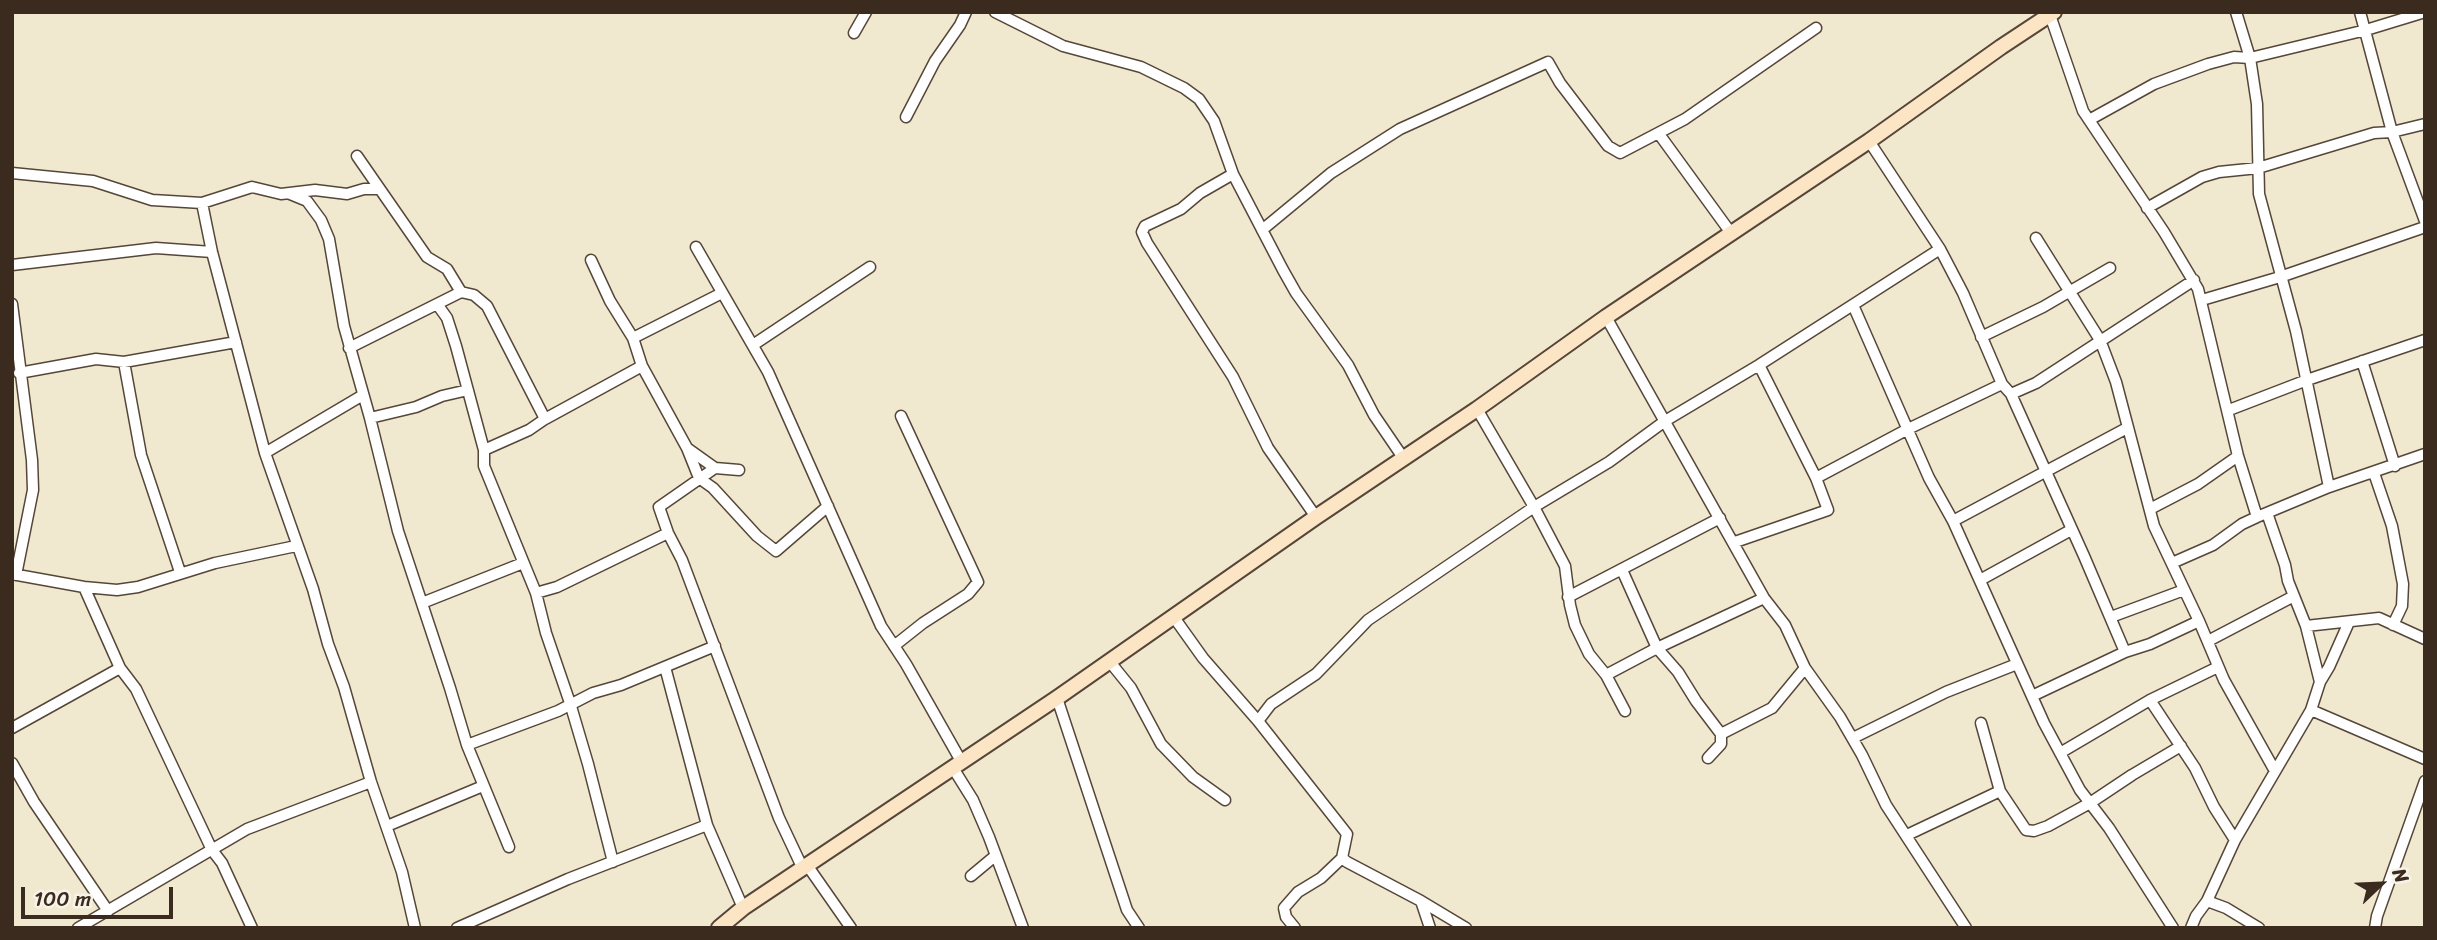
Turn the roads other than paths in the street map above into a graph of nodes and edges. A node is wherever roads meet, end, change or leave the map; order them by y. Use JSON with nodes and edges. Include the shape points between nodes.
{"nodes":[{"id":1,"x":866,"y":12,"type":"edge"},
{"id":2,"x":966,"y":12,"type":"edge"},
{"id":3,"x":995,"y":12,"type":"edge"},
{"id":4,"x":2236,"y":12,"type":"edge"},
{"id":5,"x":2360,"y":12,"type":"edge"},
{"id":6,"x":2425,"y":12,"type":"edge"},
{"id":7,"x":2052,"y":14,"type":"edge"},
{"id":8,"x":1816,"y":27,"type":"dead end"},
{"id":9,"x":2366,"y":30,"type":"junction"},
{"id":10,"x":855,"y":33,"type":"dead end"},
{"id":11,"x":2250,"y":58,"type":"junction"},
{"id":12,"x":906,"y":117,"type":"dead end"},
{"id":13,"x":2089,"y":120,"type":"junction"},
{"id":14,"x":2425,"y":124,"type":"edge"},
{"id":15,"x":2392,"y":132,"type":"junction"},
{"id":16,"x":1659,"y":134,"type":"junction"},
{"id":17,"x":1869,"y":141,"type":"junction"},
{"id":18,"x":357,"y":156,"type":"dead end"},
{"id":19,"x":2258,"y":167,"type":"junction"},
{"id":20,"x":12,"y":173,"type":"edge"},
{"id":21,"x":1233,"y":174,"type":"junction"},
{"id":22,"x":379,"y":189,"type":"junction"},
{"id":23,"x":290,"y":194,"type":"junction"},
{"id":24,"x":202,"y":203,"type":"junction"},
{"id":25,"x":2147,"y":208,"type":"junction"},
{"id":26,"x":2425,"y":221,"type":"edge"},
{"id":27,"x":2425,"y":226,"type":"edge"},
{"id":28,"x":1262,"y":230,"type":"junction"},
{"id":29,"x":1731,"y":233,"type":"junction"},
{"id":30,"x":2036,"y":238,"type":"dead end"},
{"id":31,"x":696,"y":247,"type":"dead end"},
{"id":32,"x":1940,"y":249,"type":"junction"},
{"id":33,"x":212,"y":252,"type":"junction"},
{"id":34,"x":591,"y":260,"type":"dead end"},
{"id":35,"x":12,"y":265,"type":"edge"},
{"id":36,"x":870,"y":267,"type":"dead end"},
{"id":37,"x":2110,"y":268,"type":"dead end"},
{"id":38,"x":2280,"y":277,"type":"junction"},
{"id":39,"x":2194,"y":280,"type":"junction"},
{"id":40,"x":2068,"y":291,"type":"junction"},
{"id":41,"x":461,"y":292,"type":"junction"},
{"id":42,"x":722,"y":293,"type":"junction"},
{"id":43,"x":2202,"y":300,"type":"junction"},
{"id":44,"x":12,"y":304,"type":"edge"},
{"id":45,"x":437,"y":304,"type":"junction"},
{"id":46,"x":1853,"y":305,"type":"junction"},
{"id":47,"x":1606,"y":317,"type":"junction"},
{"id":48,"x":1981,"y":337,"type":"junction"},
{"id":49,"x":633,"y":338,"type":"junction"},
{"id":50,"x":2100,"y":340,"type":"junction"},
{"id":51,"x":2425,"y":340,"type":"edge"},
{"id":52,"x":236,"y":342,"type":"junction"},
{"id":53,"x":752,"y":345,"type":"junction"},
{"id":54,"x":349,"y":348,"type":"junction"},
{"id":55,"x":2362,"y":361,"type":"junction"},
{"id":56,"x":124,"y":362,"type":"junction"},
{"id":57,"x":1759,"y":365,"type":"junction"},
{"id":58,"x":642,"y":366,"type":"junction"},
{"id":59,"x":19,"y":373,"type":"junction"},
{"id":60,"x":2307,"y":380,"type":"junction"},
{"id":61,"x":2002,"y":384,"type":"junction"},
{"id":62,"x":468,"y":390,"type":"junction"},
{"id":63,"x":2011,"y":394,"type":"junction"},
{"id":64,"x":363,"y":395,"type":"junction"},
{"id":65,"x":1477,"y":410,"type":"junction"},
{"id":66,"x":2229,"y":410,"type":"junction"},
{"id":67,"x":901,"y":416,"type":"dead end"},
{"id":68,"x":370,"y":418,"type":"junction"},
{"id":69,"x":545,"y":419,"type":"junction"},
{"id":70,"x":1665,"y":421,"type":"junction"},
{"id":71,"x":2127,"y":428,"type":"junction"},
{"id":72,"x":1908,"y":429,"type":"junction"},
{"id":73,"x":687,"y":448,"type":"junction"},
{"id":74,"x":484,"y":450,"type":"junction"},
{"id":75,"x":265,"y":453,"type":"junction"},
{"id":76,"x":2425,"y":454,"type":"edge"},
{"id":77,"x":2238,"y":456,"type":"junction"},
{"id":78,"x":1404,"y":460,"type":"junction"},
{"id":79,"x":2395,"y":466,"type":"junction"},
{"id":80,"x":715,"y":468,"type":"junction"},
{"id":81,"x":739,"y":470,"type":"dead end"},
{"id":82,"x":2046,"y":473,"type":"junction"},
{"id":83,"x":2374,"y":473,"type":"junction"},
{"id":84,"x":699,"y":478,"type":"junction"},
{"id":85,"x":1816,"y":478,"type":"junction"},
{"id":86,"x":2329,"y":487,"type":"junction"},
{"id":87,"x":828,"y":506,"type":"junction"},
{"id":88,"x":1534,"y":507,"type":"junction"},
{"id":89,"x":2150,"y":509,"type":"junction"},
{"id":90,"x":2262,"y":515,"type":"junction"},
{"id":91,"x":1316,"y":517,"type":"junction"},
{"id":92,"x":1720,"y":518,"type":"junction"},
{"id":93,"x":1953,"y":522,"type":"junction"},
{"id":94,"x":2071,"y":530,"type":"junction"},
{"id":95,"x":668,"y":533,"type":"junction"},
{"id":96,"x":1734,"y":542,"type":"junction"},
{"id":97,"x":296,"y":546,"type":"junction"},
{"id":98,"x":523,"y":563,"type":"junction"},
{"id":99,"x":2172,"y":563,"type":"junction"},
{"id":100,"x":1622,"y":570,"type":"junction"},
{"id":101,"x":180,"y":572,"type":"junction"},
{"id":102,"x":14,"y":575,"type":"edge"},
{"id":103,"x":1980,"y":580,"type":"junction"},
{"id":104,"x":84,"y":587,"type":"junction"},
{"id":105,"x":2184,"y":590,"type":"junction"},
{"id":106,"x":536,"y":593,"type":"junction"},
{"id":107,"x":2294,"y":596,"type":"junction"},
{"id":108,"x":1568,"y":597,"type":"junction"},
{"id":109,"x":1764,"y":598,"type":"junction"},
{"id":110,"x":422,"y":603,"type":"junction"},
{"id":111,"x":1173,"y":615,"type":"junction"},
{"id":112,"x":2111,"y":617,"type":"junction"},
{"id":113,"x":2199,"y":621,"type":"junction"},
{"id":114,"x":2349,"y":622,"type":"junction"},
{"id":115,"x":2393,"y":625,"type":"junction"},
{"id":116,"x":2306,"y":626,"type":"junction"},
{"id":117,"x":2425,"y":639,"type":"edge"},
{"id":118,"x":2208,"y":641,"type":"junction"},
{"id":119,"x":715,"y":646,"type":"junction"},
{"id":120,"x":894,"y":646,"type":"junction"},
{"id":121,"x":1657,"y":648,"type":"junction"},
{"id":122,"x":2125,"y":652,"type":"junction"},
{"id":123,"x":1110,"y":662,"type":"junction"},
{"id":124,"x":2017,"y":664,"type":"junction"},
{"id":125,"x":664,"y":667,"type":"junction"},
{"id":126,"x":2218,"y":667,"type":"junction"},
{"id":127,"x":120,"y":668,"type":"junction"},
{"id":128,"x":1805,"y":668,"type":"junction"},
{"id":129,"x":1606,"y":675,"type":"junction"},
{"id":130,"x":2320,"y":682,"type":"junction"},
{"id":131,"x":2032,"y":696,"type":"junction"},
{"id":132,"x":1057,"y":698,"type":"junction"},
{"id":133,"x":2150,"y":700,"type":"junction"},
{"id":134,"x":570,"y":703,"type":"junction"},
{"id":135,"x":2311,"y":710,"type":"junction"},
{"id":136,"x":1625,"y":711,"type":"dead end"},
{"id":137,"x":1258,"y":721,"type":"junction"},
{"id":138,"x":1980,"y":723,"type":"dead end"},
{"id":139,"x":12,"y":727,"type":"edge"},
{"id":140,"x":1721,"y":734,"type":"junction"},
{"id":141,"x":1853,"y":738,"type":"junction"},
{"id":142,"x":467,"y":745,"type":"junction"},
{"id":143,"x":2180,"y":746,"type":"junction"},
{"id":144,"x":2060,"y":753,"type":"junction"},
{"id":145,"x":1708,"y":758,"type":"dead end"},
{"id":146,"x":2425,"y":760,"type":"edge"},
{"id":147,"x":12,"y":763,"type":"edge"},
{"id":148,"x":957,"y":765,"type":"junction"},
{"id":149,"x":2275,"y":771,"type":"junction"},
{"id":150,"x":2425,"y":781,"type":"edge"},
{"id":151,"x":371,"y":782,"type":"junction"},
{"id":152,"x":483,"y":786,"type":"junction"},
{"id":153,"x":2000,"y":791,"type":"junction"},
{"id":154,"x":1225,"y":800,"type":"dead end"},
{"id":155,"x":2090,"y":803,"type":"junction"},
{"id":156,"x":707,"y":825,"type":"junction"},
{"id":157,"x":387,"y":826,"type":"junction"},
{"id":158,"x":1907,"y":835,"type":"junction"},
{"id":159,"x":2235,"y":840,"type":"junction"},
{"id":160,"x":509,"y":847,"type":"dead end"},
{"id":161,"x":212,"y":850,"type":"junction"},
{"id":162,"x":995,"y":856,"type":"junction"},
{"id":163,"x":1342,"y":858,"type":"junction"},
{"id":164,"x":613,"y":862,"type":"junction"},
{"id":165,"x":805,"y":867,"type":"junction"},
{"id":166,"x":971,"y":876,"type":"dead end"},
{"id":167,"x":1421,"y":901,"type":"junction"},
{"id":168,"x":2207,"y":901,"type":"junction"},
{"id":169,"x":743,"y":908,"type":"junction"},
{"id":170,"x":108,"y":911,"type":"junction"},
{"id":171,"x":78,"y":928,"type":"edge"},
{"id":172,"x":252,"y":928,"type":"edge"},
{"id":173,"x":415,"y":928,"type":"edge"},
{"id":174,"x":457,"y":928,"type":"edge"},
{"id":175,"x":719,"y":928,"type":"edge"},
{"id":176,"x":851,"y":928,"type":"edge"},
{"id":177,"x":1023,"y":928,"type":"edge"},
{"id":178,"x":1139,"y":928,"type":"edge"},
{"id":179,"x":1295,"y":928,"type":"edge"},
{"id":180,"x":1430,"y":928,"type":"edge"},
{"id":181,"x":1466,"y":928,"type":"edge"},
{"id":182,"x":1966,"y":928,"type":"edge"},
{"id":183,"x":2173,"y":928,"type":"edge"},
{"id":184,"x":2191,"y":928,"type":"edge"},
{"id":185,"x":2259,"y":928,"type":"edge"},
{"id":186,"x":2375,"y":928,"type":"edge"}],
"edges":[{"from":1,"to":10,"type":"street"},
{"from":2,"to":12,"type":"street"},
{"from":3,"to":21,"type":"street","via":[[1063,46],[1141,67],[1184,88],[1199,99],[1214,121]]},
{"from":4,"to":11,"type":"street"},
{"from":5,"to":9,"type":"street"},
{"from":6,"to":9,"type":"street"},
{"from":7,"to":13,"type":"street","via":[[2076,96]]},
{"from":7,"to":17,"type":"main road"},
{"from":8,"to":16,"type":"street"},
{"from":9,"to":11,"type":"street"},
{"from":9,"to":15,"type":"street"},
{"from":11,"to":13,"type":"street","via":[[2208,64],[2154,84]]},
{"from":11,"to":19,"type":"street","via":[[2259,126]]},
{"from":13,"to":25,"type":"street"},
{"from":14,"to":15,"type":"street"},
{"from":15,"to":19,"type":"street","via":[[2374,132]]},
{"from":15,"to":26,"type":"street"},
{"from":16,"to":28,"type":"street","via":[[1620,153],[1608,146],[1548,62],[1400,129],[1332,173]]},
{"from":16,"to":29,"type":"street"},
{"from":17,"to":29,"type":"main road"},
{"from":17,"to":32,"type":"street"},
{"from":18,"to":22,"type":"street"},
{"from":19,"to":25,"type":"street","via":[[2202,177]]},
{"from":19,"to":38,"type":"street","via":[[2259,194]]},
{"from":20,"to":24,"type":"street","via":[[93,181],[152,200]]},
{"from":21,"to":28,"type":"street"},
{"from":21,"to":91,"type":"street","via":[[1142,232],[1233,377],[1268,447]]},
{"from":22,"to":23,"type":"street"},
{"from":22,"to":41,"type":"street","via":[[427,257],[447,269]]},
{"from":23,"to":24,"type":"street","via":[[252,187]]},
{"from":23,"to":54,"type":"street","via":[[307,201],[321,220]]},
{"from":24,"to":33,"type":"street"},
{"from":25,"to":39,"type":"street"},
{"from":27,"to":38,"type":"street"},
{"from":28,"to":78,"type":"street","via":[[1296,293],[1348,365]]},
{"from":29,"to":47,"type":"main road"},
{"from":30,"to":40,"type":"street"},
{"from":31,"to":42,"type":"street"},
{"from":32,"to":46,"type":"street"},
{"from":32,"to":48,"type":"street"},
{"from":33,"to":35,"type":"street","via":[[156,248]]},
{"from":33,"to":52,"type":"street"},
{"from":34,"to":49,"type":"street"},
{"from":36,"to":53,"type":"street"},
{"from":37,"to":40,"type":"street"},
{"from":38,"to":43,"type":"street"},
{"from":38,"to":60,"type":"street"},
{"from":39,"to":43,"type":"street"},
{"from":39,"to":50,"type":"street"},
{"from":40,"to":48,"type":"street"},
{"from":40,"to":50,"type":"street"},
{"from":41,"to":45,"type":"street"},
{"from":41,"to":69,"type":"street","via":[[474,295],[487,306]]},
{"from":42,"to":49,"type":"street"},
{"from":42,"to":53,"type":"street"},
{"from":43,"to":66,"type":"street"},
{"from":44,"to":59,"type":"street"},
{"from":45,"to":54,"type":"street"},
{"from":45,"to":62,"type":"street","via":[[447,318]]},
{"from":46,"to":57,"type":"street"},
{"from":46,"to":72,"type":"street"},
{"from":47,"to":65,"type":"main road"},
{"from":47,"to":70,"type":"street"},
{"from":48,"to":61,"type":"street"},
{"from":49,"to":58,"type":"street"},
{"from":50,"to":63,"type":"street","via":[[2036,383]]},
{"from":50,"to":71,"type":"street"},
{"from":51,"to":55,"type":"street"},
{"from":52,"to":56,"type":"street"},
{"from":52,"to":75,"type":"street"},
{"from":53,"to":87,"type":"street"},
{"from":54,"to":64,"type":"street"},
{"from":55,"to":60,"type":"street"},
{"from":55,"to":79,"type":"street"},
{"from":56,"to":59,"type":"street","via":[[96,359]]},
{"from":56,"to":101,"type":"street","via":[[141,455]]},
{"from":57,"to":70,"type":"street"},
{"from":57,"to":85,"type":"street"},
{"from":58,"to":69,"type":"street"},
{"from":58,"to":73,"type":"street"},
{"from":59,"to":102,"type":"street","via":[[33,490]]},
{"from":60,"to":66,"type":"street"},
{"from":60,"to":86,"type":"street"},
{"from":61,"to":63,"type":"street"},
{"from":61,"to":72,"type":"street"},
{"from":62,"to":68,"type":"street"},
{"from":62,"to":74,"type":"street"},
{"from":63,"to":82,"type":"street"},
{"from":64,"to":68,"type":"street"},
{"from":64,"to":75,"type":"street"},
{"from":65,"to":78,"type":"main road"},
{"from":65,"to":88,"type":"street"},
{"from":66,"to":77,"type":"street"},
{"from":67,"to":120,"type":"street","via":[[978,582]]},
{"from":68,"to":110,"type":"street","via":[[398,531]]},
{"from":69,"to":74,"type":"street"},
{"from":70,"to":88,"type":"street"},
{"from":70,"to":92,"type":"street"},
{"from":71,"to":82,"type":"street"},
{"from":71,"to":89,"type":"street"},
{"from":72,"to":85,"type":"street"},
{"from":72,"to":93,"type":"street"},
{"from":73,"to":80,"type":"street"},
{"from":73,"to":84,"type":"street"},
{"from":74,"to":98,"type":"street","via":[[484,466]]},
{"from":75,"to":97,"type":"street"},
{"from":76,"to":79,"type":"street"},
{"from":77,"to":89,"type":"street"},
{"from":77,"to":90,"type":"street"},
{"from":78,"to":91,"type":"main road"},
{"from":79,"to":83,"type":"street"},
{"from":80,"to":81,"type":"street"},
{"from":80,"to":84,"type":"street"},
{"from":82,"to":93,"type":"street"},
{"from":82,"to":94,"type":"street"},
{"from":83,"to":86,"type":"street"},
{"from":83,"to":115,"type":"street","via":[[2392,526],[2403,584],[2402,606]]},
{"from":84,"to":87,"type":"street","via":[[776,551]]},
{"from":84,"to":95,"type":"street","via":[[659,507]]},
{"from":85,"to":96,"type":"street","via":[[1828,510]]},
{"from":86,"to":90,"type":"street"},
{"from":87,"to":120,"type":"street"},
{"from":88,"to":108,"type":"street","via":[[1565,566]]},
{"from":88,"to":137,"type":"street","via":[[1368,620],[1316,674],[1271,704]]},
{"from":89,"to":99,"type":"street"},
{"from":90,"to":99,"type":"street"},
{"from":90,"to":107,"type":"street"},
{"from":91,"to":111,"type":"main road"},
{"from":92,"to":96,"type":"street"},
{"from":92,"to":100,"type":"street"},
{"from":93,"to":103,"type":"street"},
{"from":94,"to":103,"type":"street"},
{"from":94,"to":112,"type":"street"},
{"from":95,"to":106,"type":"street"},
{"from":95,"to":119,"type":"street"},
{"from":96,"to":109,"type":"street"},
{"from":97,"to":101,"type":"street"},
{"from":97,"to":151,"type":"street"},
{"from":98,"to":106,"type":"street"},
{"from":98,"to":110,"type":"street"},
{"from":99,"to":105,"type":"street"},
{"from":100,"to":108,"type":"street"},
{"from":100,"to":121,"type":"street"},
{"from":101,"to":104,"type":"street","via":[[138,587]]},
{"from":102,"to":104,"type":"street"},
{"from":103,"to":124,"type":"street"},
{"from":104,"to":127,"type":"street"},
{"from":105,"to":112,"type":"street"},
{"from":105,"to":113,"type":"street"},
{"from":106,"to":134,"type":"street"},
{"from":107,"to":116,"type":"street"},
{"from":107,"to":118,"type":"street"},
{"from":108,"to":129,"type":"street","via":[[1589,654]]},
{"from":109,"to":121,"type":"street"},
{"from":109,"to":128,"type":"street","via":[[1785,625]]},
{"from":110,"to":142,"type":"street"},
{"from":111,"to":123,"type":"main road"},
{"from":111,"to":137,"type":"street"},
{"from":112,"to":122,"type":"street"},
{"from":113,"to":118,"type":"street"},
{"from":113,"to":122,"type":"street"},
{"from":114,"to":115,"type":"street","via":[[2379,618]]},
{"from":114,"to":116,"type":"street"},
{"from":114,"to":130,"type":"street"},
{"from":115,"to":117,"type":"street"},
{"from":116,"to":130,"type":"street"},
{"from":118,"to":126,"type":"street"},
{"from":119,"to":125,"type":"street"},
{"from":119,"to":165,"type":"street","via":[[779,818]]},
{"from":120,"to":148,"type":"street"},
{"from":121,"to":129,"type":"street"},
{"from":121,"to":140,"type":"street"},
{"from":122,"to":131,"type":"street"},
{"from":123,"to":132,"type":"main road"},
{"from":123,"to":154,"type":"street","via":[[1131,688],[1161,744],[1193,777]]},
{"from":124,"to":131,"type":"street"},
{"from":124,"to":141,"type":"street","via":[[1946,692]]},
{"from":125,"to":134,"type":"street"},
{"from":125,"to":156,"type":"street"},
{"from":126,"to":133,"type":"street"},
{"from":126,"to":149,"type":"street"},
{"from":127,"to":139,"type":"street"},
{"from":127,"to":161,"type":"street","via":[[136,689]]},
{"from":128,"to":140,"type":"street","via":[[1772,708]]},
{"from":128,"to":141,"type":"street"},
{"from":129,"to":136,"type":"street"},
{"from":130,"to":135,"type":"street"},
{"from":131,"to":144,"type":"street"},
{"from":132,"to":148,"type":"main road"},
{"from":132,"to":178,"type":"street","via":[[1127,910]]},
{"from":133,"to":143,"type":"street"},
{"from":133,"to":144,"type":"street"},
{"from":134,"to":142,"type":"street"},
{"from":134,"to":164,"type":"street"},
{"from":135,"to":146,"type":"street"},
{"from":135,"to":149,"type":"street"},
{"from":137,"to":163,"type":"street","via":[[1347,834]]},
{"from":138,"to":153,"type":"street"},
{"from":140,"to":145,"type":"street","via":[[1721,744]]},
{"from":141,"to":158,"type":"street","via":[[1886,805]]},
{"from":142,"to":152,"type":"street"},
{"from":143,"to":155,"type":"street"},
{"from":143,"to":159,"type":"street"},
{"from":144,"to":155,"type":"street"},
{"from":147,"to":170,"type":"street"},
{"from":148,"to":162,"type":"street"},
{"from":148,"to":165,"type":"main road"},
{"from":149,"to":159,"type":"street"},
{"from":150,"to":186,"type":"street"},
{"from":151,"to":157,"type":"street"},
{"from":151,"to":161,"type":"street","via":[[247,829]]},
{"from":152,"to":157,"type":"street"},
{"from":152,"to":160,"type":"street"},
{"from":153,"to":155,"type":"street","via":[[2026,830],[2048,826]]},
{"from":153,"to":158,"type":"street"},
{"from":155,"to":183,"type":"street"},
{"from":156,"to":164,"type":"street"},
{"from":156,"to":169,"type":"street"},
{"from":157,"to":173,"type":"street"},
{"from":158,"to":182,"type":"street"},
{"from":159,"to":168,"type":"street"},
{"from":161,"to":170,"type":"street"},
{"from":161,"to":172,"type":"street"},
{"from":162,"to":166,"type":"street"},
{"from":162,"to":177,"type":"street"},
{"from":163,"to":167,"type":"street"},
{"from":163,"to":179,"type":"street","via":[[1284,908]]},
{"from":164,"to":174,"type":"street"},
{"from":165,"to":169,"type":"main road"},
{"from":165,"to":176,"type":"street"},
{"from":167,"to":180,"type":"street"},
{"from":167,"to":181,"type":"street"},
{"from":168,"to":184,"type":"street"},
{"from":168,"to":185,"type":"street"},
{"from":169,"to":175,"type":"main road"},
{"from":170,"to":171,"type":"street"}]}
